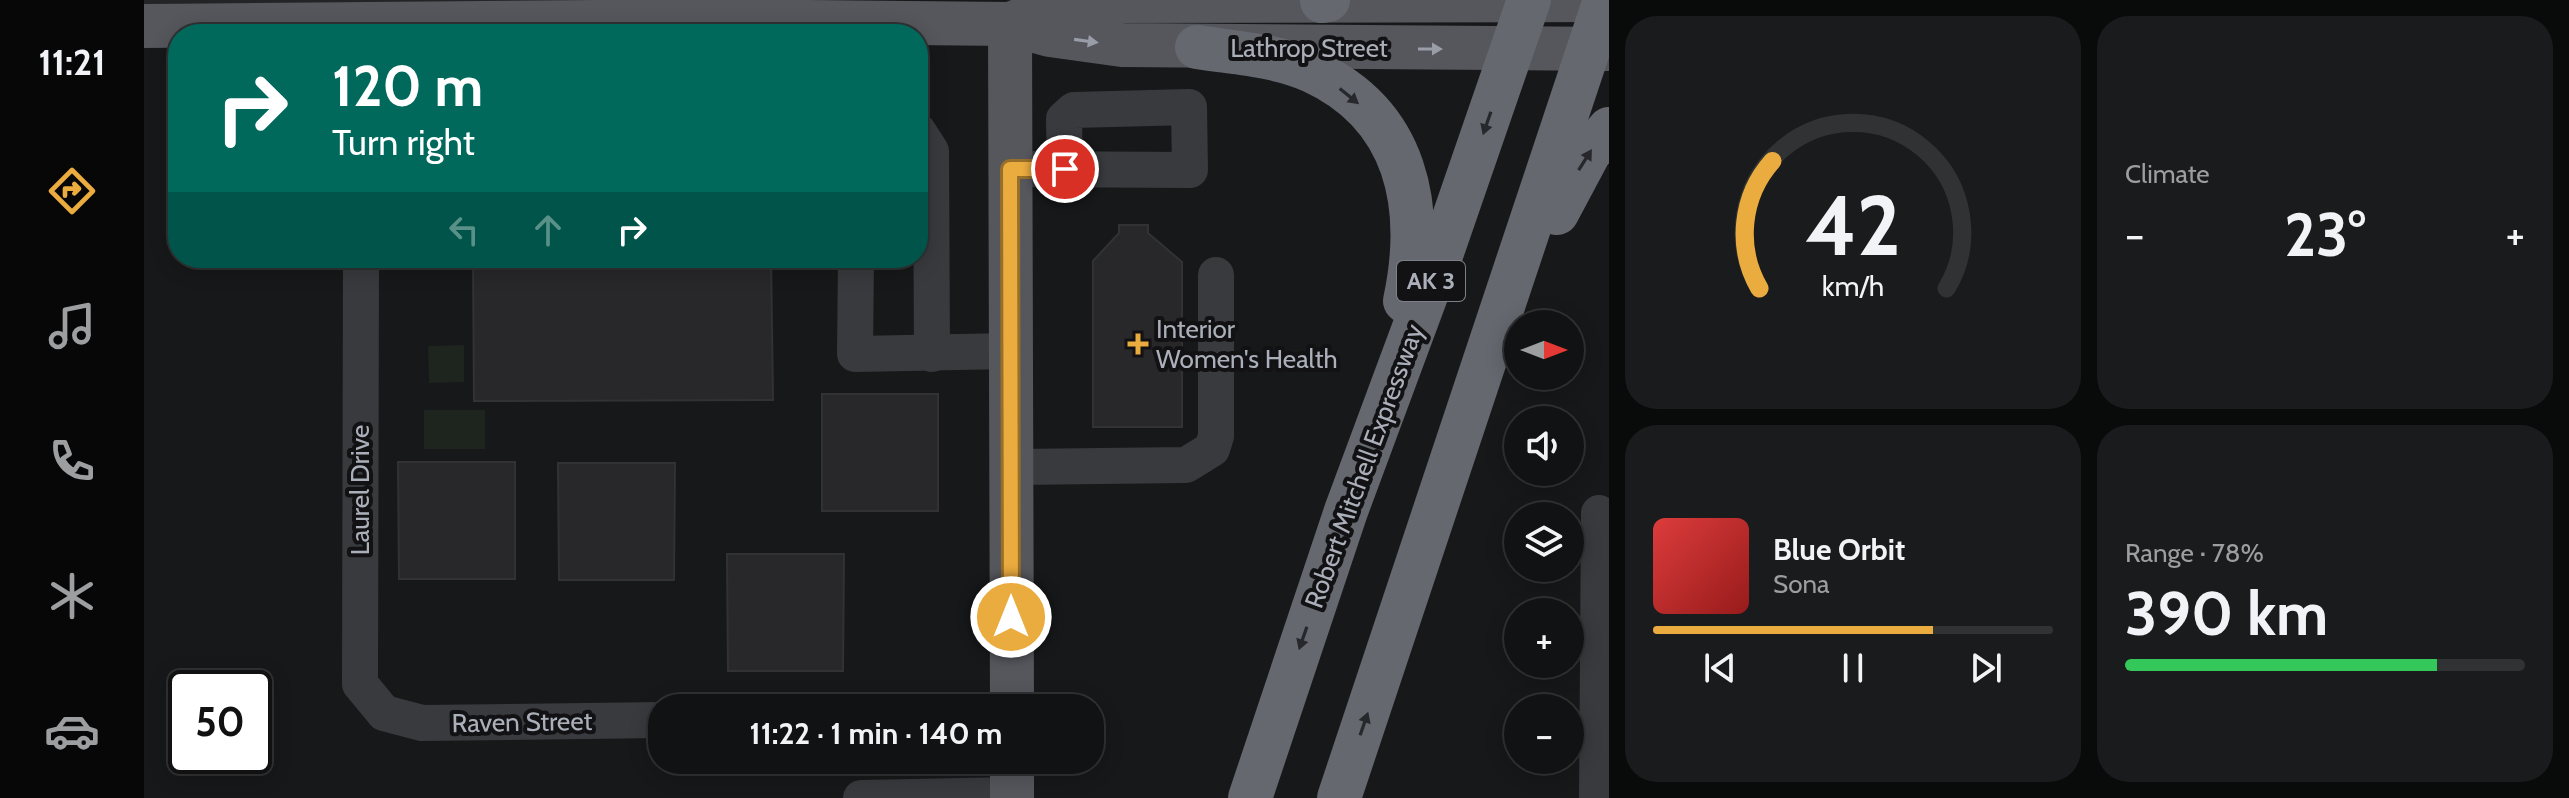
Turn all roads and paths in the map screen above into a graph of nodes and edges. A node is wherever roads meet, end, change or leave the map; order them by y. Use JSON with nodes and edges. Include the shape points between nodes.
{"nodes":[{"id":1,"x":1325,"y":0,"type":"edge"},
{"id":2,"x":1529,"y":0,"type":"edge"},
{"id":3,"x":1607,"y":0,"type":"edge"},
{"id":4,"x":1011,"y":12,"type":"edge"},
{"id":5,"x":579,"y":24,"type":"edge"},
{"id":6,"x":144,"y":26,"type":"edge"},
{"id":7,"x":168,"y":26,"type":"edge"},
{"id":8,"x":1197,"y":47,"type":"junction"},
{"id":9,"x":1599,"y":49,"type":"edge"},
{"id":10,"x":1513,"y":50,"type":"junction"},
{"id":11,"x":1609,"y":129,"type":"edge"},
{"id":12,"x":928,"y":146,"type":"edge"},
{"id":13,"x":1010,"y":169,"type":"junction"},
{"id":14,"x":1065,"y":169,"type":"dead end"},
{"id":15,"x":361,"y":268,"type":"edge"},
{"id":16,"x":856,"y":268,"type":"edge"},
{"id":17,"x":1216,"y":275,"type":"dead end"},
{"id":18,"x":1010,"y":351,"type":"junction"},
{"id":19,"x":932,"y":354,"type":"junction"},
{"id":20,"x":1010,"y":467,"type":"junction"},
{"id":21,"x":1346,"y":511,"type":"junction"},
{"id":22,"x":1599,"y":513,"type":"dead end"},
{"id":23,"x":1389,"y":648,"type":"junction"},
{"id":24,"x":1012,"y":694,"type":"edge"},
{"id":25,"x":384,"y":713,"type":"joint"},
{"id":26,"x":648,"y":720,"type":"edge"},
{"id":27,"x":1012,"y":784,"type":"edge"},
{"id":28,"x":905,"y":797,"type":"edge"},
{"id":29,"x":861,"y":798,"type":"edge"},
{"id":30,"x":1250,"y":798,"type":"edge"},
{"id":31,"x":1339,"y":798,"type":"edge"},
{"id":32,"x":1597,"y":798,"type":"edge"}],
"edges":[{"from":1,"to":2,"type":"main road","name":"Lathrop Street"},
{"from":1,"to":4,"type":"main road","name":"Lathrop Street","via":[[1065,3]]},
{"from":2,"to":3,"type":"main road","name":"Lathrop Street"},
{"from":2,"to":10,"type":"highway","name":"Robert Mitchell Expressway","number":"AK 3"},
{"from":3,"to":9,"type":"highway","number":"AK 3"},
{"from":4,"to":5,"type":"main road","name":"Lathrop Street"},
{"from":4,"to":8,"type":"main road","name":"Lathrop Street","one_way":true,"via":[[1089,42]]},
{"from":4,"to":13,"type":"main road"},
{"from":6,"to":7,"type":"main road","name":"Lathrop Street"},
{"from":8,"to":10,"type":"main road","name":"Lathrop Street","one_way":true},
{"from":8,"to":21,"type":"highway","one_way":true,"via":[[1290,63],[1332,82],[1384,130],[1406,175],[1412,203],[1412,269]]},
{"from":9,"to":10,"type":"main road","name":"Lathrop Street"},
{"from":9,"to":23,"type":"highway","number":"AK 3"},
{"from":10,"to":21,"type":"highway","name":"Robert Mitchell Expressway","number":"AK 3","one_way":true},
{"from":23,"to":11,"type":"highway","one_way":true,"via":[[1542,244],[1574,178]]},
{"from":12,"to":19,"type":"street"},
{"from":13,"to":14,"type":"street"},
{"from":13,"to":18,"type":"main road"},
{"from":15,"to":25,"type":"street","name":"Laurel Drive","via":[[360,684]]},
{"from":16,"to":19,"type":"street","via":[[855,354]]},
{"from":17,"to":20,"type":"street","via":[[1212,449],[1186,465]]},
{"from":18,"to":19,"type":"street"},
{"from":18,"to":20,"type":"main road"},
{"from":20,"to":24,"type":"main road"},
{"from":21,"to":30,"type":"highway","name":"Robert Mitchell Expressway","number":"AK 3","one_way":true},
{"from":22,"to":32,"type":"street"},
{"from":31,"to":23,"type":"highway","number":"AK 3","one_way":true},
{"from":25,"to":26,"type":"street","name":"Raven Street","via":[[422,723]]},
{"from":27,"to":28,"type":"street"},
{"from":28,"to":29,"type":"street"}]}
